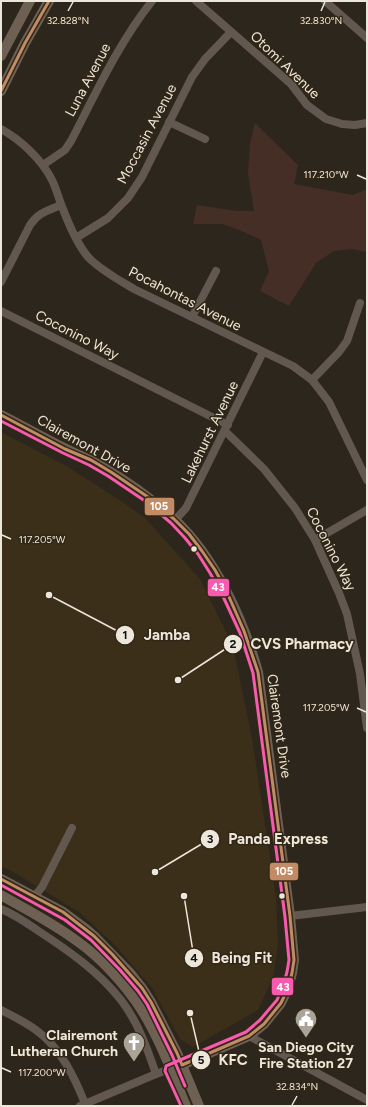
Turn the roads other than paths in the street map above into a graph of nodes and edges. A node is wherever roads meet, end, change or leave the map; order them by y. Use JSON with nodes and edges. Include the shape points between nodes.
{"nodes":[{"id":1,"x":30,"y":1,"type":"edge"},
{"id":2,"x":49,"y":1,"type":"edge"},
{"id":3,"x":152,"y":1,"type":"edge"},
{"id":4,"x":196,"y":1,"type":"edge"},
{"id":5,"x":325,"y":1,"type":"edge"},
{"id":6,"x":231,"y":32,"type":"junction"},
{"id":7,"x":367,"y":38,"type":"edge"},
{"id":8,"x":1,"y":56,"type":"edge"},
{"id":9,"x":1,"y":91,"type":"edge"},
{"id":10,"x":169,"y":122,"type":"junction"},
{"id":11,"x":367,"y":123,"type":"edge"},
{"id":12,"x":1,"y":130,"type":"edge"},
{"id":13,"x":205,"y":139,"type":"dead end"},
{"id":14,"x":44,"y":165,"type":"junction"},
{"id":15,"x":61,"y":205,"type":"junction"},
{"id":16,"x":76,"y":238,"type":"junction"},
{"id":17,"x":216,"y":271,"type":"dead end"},
{"id":18,"x":1,"y":282,"type":"edge"},
{"id":19,"x":360,"y":303,"type":"dead end"},
{"id":20,"x":1,"y":311,"type":"edge"},
{"id":21,"x":192,"y":317,"type":"junction"},
{"id":22,"x":263,"y":352,"type":"junction"},
{"id":23,"x":312,"y":380,"type":"junction"},
{"id":24,"x":1,"y":415,"type":"edge"},
{"id":25,"x":226,"y":428,"type":"junction"},
{"id":26,"x":367,"y":480,"type":"edge"},
{"id":27,"x":367,"y":510,"type":"edge"},
{"id":28,"x":175,"y":520,"type":"junction"},
{"id":29,"x":315,"y":540,"type":"junction"},
{"id":30,"x":367,"y":728,"type":"edge"},
{"id":31,"x":72,"y":828,"type":"dead end"},
{"id":32,"x":1,"y":880,"type":"edge"},
{"id":33,"x":34,"y":897,"type":"junction"},
{"id":34,"x":5,"y":898,"type":"edge"},
{"id":35,"x":367,"y":906,"type":"edge"},
{"id":36,"x":1,"y":909,"type":"edge"},
{"id":37,"x":290,"y":916,"type":"junction"},
{"id":38,"x":1,"y":1010,"type":"edge"},
{"id":39,"x":249,"y":1036,"type":"junction"},
{"id":40,"x":182,"y":1065,"type":"junction"},
{"id":41,"x":170,"y":1069,"type":"junction"},
{"id":42,"x":156,"y":1074,"type":"junction"},
{"id":43,"x":367,"y":1100,"type":"edge"},
{"id":44,"x":84,"y":1105,"type":"edge"},
{"id":45,"x":186,"y":1106,"type":"edge"},
{"id":46,"x":199,"y":1106,"type":"edge"}],
"edges":[{"from":1,"to":8,"type":"main road"},
{"from":2,"to":9,"type":"main road"},
{"from":3,"to":14,"type":"street","name":"Luna Avenue","via":[[120,47],[71,141],[64,150]]},
{"from":4,"to":6,"type":"street","name":"Otomi Avenue"},
{"from":5,"to":7,"type":"street"},
{"from":6,"to":10,"type":"street","name":"Moccasin Avenue","via":[[192,77]]},
{"from":6,"to":11,"type":"street","name":"Otomi Avenue","via":[[291,84],[307,105],[326,119],[342,124]]},
{"from":10,"to":13,"type":"street"},
{"from":10,"to":16,"type":"street","name":"Moccasin Avenue","via":[[142,177],[128,198],[108,218]]},
{"from":12,"to":14,"type":"street","name":"Pocahontas Avenue","via":[[12,135]]},
{"from":14,"to":15,"type":"street","name":"Pocahontas Avenue","via":[[53,181]]},
{"from":15,"to":16,"type":"street","name":"Pocahontas Avenue"},
{"from":15,"to":18,"type":"street","via":[[35,217]]},
{"from":16,"to":21,"type":"street","name":"Pocahontas Avenue","via":[[89,257],[110,275]]},
{"from":17,"to":21,"type":"street"},
{"from":19,"to":23,"type":"street","via":[[347,341]]},
{"from":20,"to":25,"type":"street","name":"Coconino Way"},
{"from":21,"to":22,"type":"street","name":"Pocahontas Avenue"},
{"from":22,"to":23,"type":"street","name":"Pocahontas Avenue","via":[[293,366]]},
{"from":22,"to":25,"type":"street","name":"Lakehurst Avenue"},
{"from":23,"to":26,"type":"street","name":"Pocahontas Avenue","via":[[330,402]]},
{"from":24,"to":28,"type":"main road","name":"Clairemont Drive","via":[[101,466],[145,495]]},
{"from":25,"to":28,"type":"street","name":"Lakehurst Avenue","via":[[186,508]]},
{"from":25,"to":29,"type":"street","name":"Coconino Way","via":[[295,508]]},
{"from":27,"to":29,"type":"street"},
{"from":28,"to":37,"type":"main road","name":"Clairemont Drive","via":[[214,570],[234,605],[250,644],[258,672]]},
{"from":29,"to":30,"type":"street","name":"Coconino Way","via":[[347,614],[360,674]]},
{"from":31,"to":33,"type":"street","via":[[42,887]]},
{"from":32,"to":33,"type":"main road"},
{"from":33,"to":34,"type":"main road"},
{"from":33,"to":40,"type":"main road","via":[[63,912],[86,929],[131,974],[150,1002]]},
{"from":34,"to":41,"type":"main road","via":[[76,940],[122,983],[141,1009]]},
{"from":35,"to":37,"type":"street"},
{"from":36,"to":42,"type":"street","via":[[21,918],[80,959],[102,978],[122,1001],[135,1023]]},
{"from":37,"to":39,"type":"main road","name":"Clairemont Drive","via":[[294,960],[288,988],[282,1003],[264,1024]]},
{"from":38,"to":44,"type":"street","via":[[37,1031],[60,1054]]},
{"from":39,"to":40,"type":"main road","name":"Clairemont Drive"},
{"from":39,"to":43,"type":"street"},
{"from":40,"to":41,"type":"main road","name":"Clairemont Drive"},
{"from":40,"to":46,"type":"main road"},
{"from":41,"to":42,"type":"street"},
{"from":41,"to":45,"type":"main road"},
{"from":42,"to":44,"type":"street"}]}
